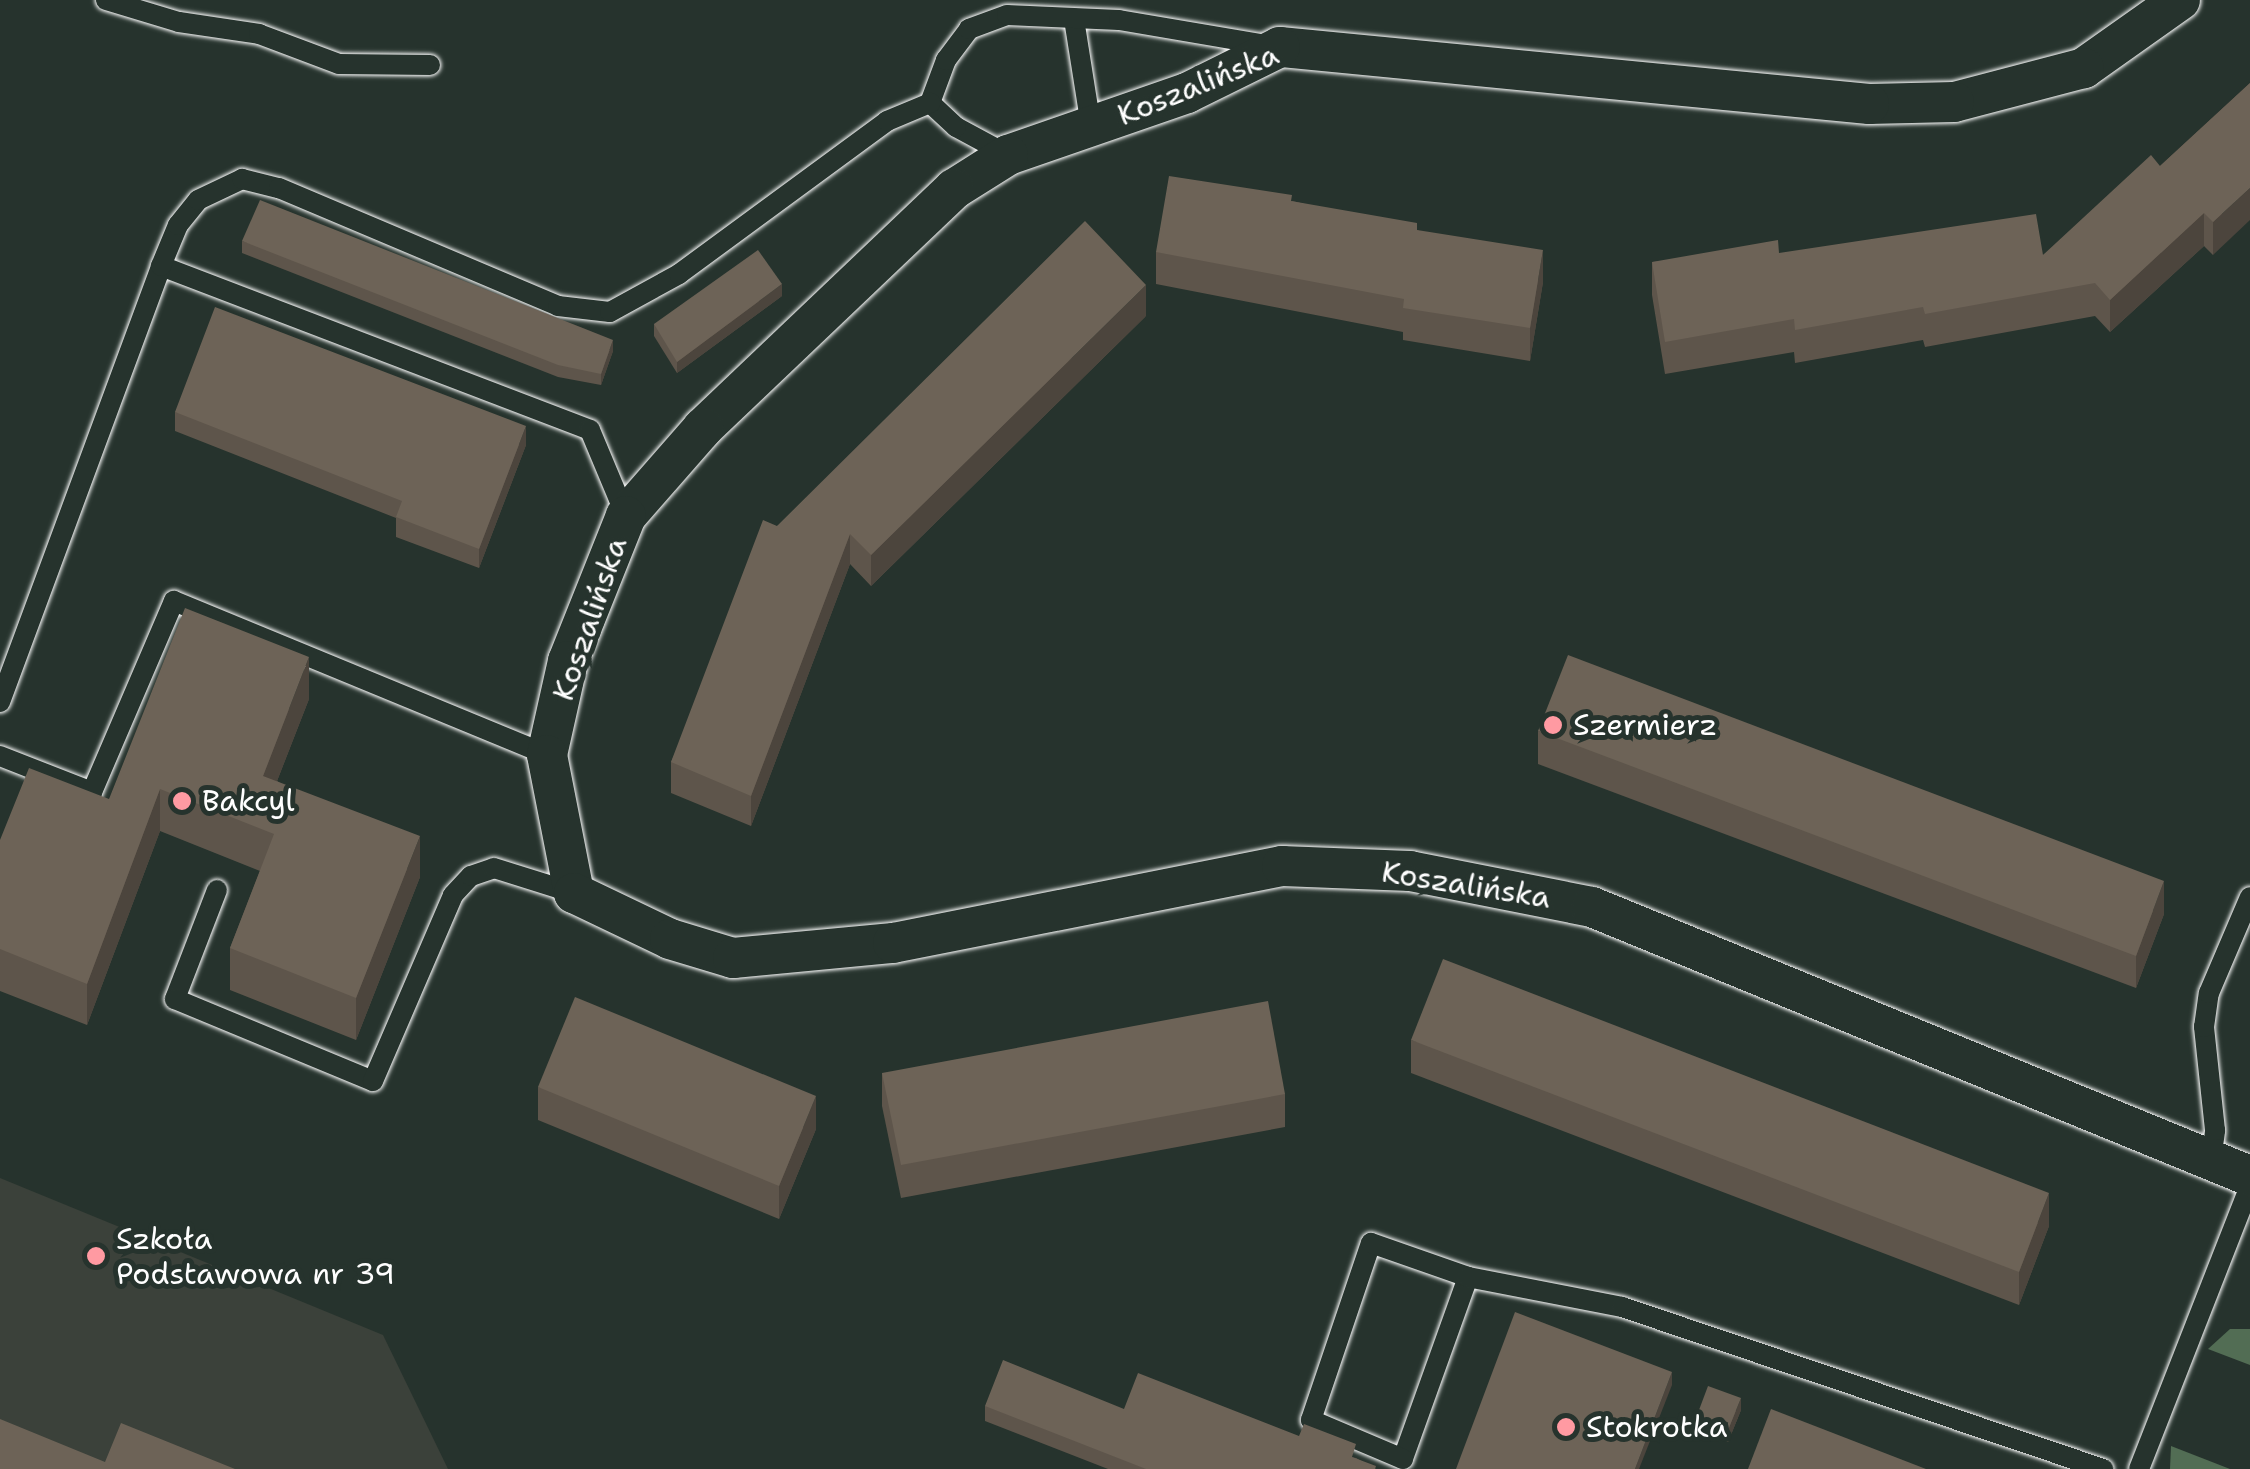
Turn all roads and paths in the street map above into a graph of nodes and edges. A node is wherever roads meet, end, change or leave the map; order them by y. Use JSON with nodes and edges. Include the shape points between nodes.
{"nodes":[{"id":1,"x":106,"y":0,"type":"edge"},
{"id":2,"x":2180,"y":0,"type":"edge"},
{"id":3,"x":1074,"y":19,"type":"junction"},
{"id":4,"x":1280,"y":47,"type":"junction"},
{"id":5,"x":430,"y":66,"type":"dead end"},
{"id":6,"x":930,"y":102,"type":"junction"},
{"id":7,"x":1091,"y":126,"type":"junction"},
{"id":8,"x":1008,"y":155,"type":"junction"},
{"id":9,"x":161,"y":266,"type":"junction"},
{"id":10,"x":626,"y":516,"type":"junction"},
{"id":11,"x":0,"y":702,"type":"edge"},
{"id":12,"x":547,"y":755,"type":"junction"},
{"id":13,"x":0,"y":756,"type":"edge"},
{"id":14,"x":217,"y":890,"type":"dead end"},
{"id":15,"x":574,"y":894,"type":"junction"},
{"id":16,"x":2250,"y":896,"type":"edge"},
{"id":17,"x":2211,"y":1160,"type":"junction"},
{"id":18,"x":2250,"y":1176,"type":"edge"},
{"id":19,"x":2250,"y":1186,"type":"edge"},
{"id":20,"x":1468,"y":1277,"type":"junction"},
{"id":21,"x":2103,"y":1469,"type":"edge"},
{"id":22,"x":2138,"y":1469,"type":"edge"}],
"edges":[{"from":1,"to":5,"type":"lane","via":[[179,22],[259,34],[339,64]]},
{"from":2,"to":4,"type":"street","name":"Koszalińska","via":[[2084,68],[1954,102],[1869,104]]},
{"from":3,"to":4,"type":"lane"},
{"from":3,"to":6,"type":"lane","via":[[1007,15],[969,29],[946,60]]},
{"from":3,"to":7,"type":"lane"},
{"from":4,"to":7,"type":"street","name":"Koszalińska","via":[[1188,93]]},
{"from":6,"to":8,"type":"lane","via":[[956,128]]},
{"from":6,"to":9,"type":"lane","via":[[887,121],[679,274],[610,312],[558,306],[242,179],[198,200],[178,225]]},
{"from":7,"to":8,"type":"street","name":"Koszalińska"},
{"from":8,"to":10,"type":"street","name":"Koszalińska","via":[[954,189],[703,428]]},
{"from":9,"to":10,"type":"lane","via":[[590,430]]},
{"from":9,"to":11,"type":"lane"},
{"from":10,"to":12,"type":"street","name":"Koszalińska","via":[[568,660]]},
{"from":12,"to":13,"type":"lane","via":[[174,600],[92,792]]},
{"from":12,"to":15,"type":"street","name":"Koszalińska"},
{"from":14,"to":15,"type":"lane","via":[[175,999],[374,1081],[453,895],[471,876],[494,868]]},
{"from":15,"to":17,"type":"street","name":"Koszalińska","via":[[670,939],[733,958],[892,943],[1282,866],[1410,871],[1592,907]]},
{"from":16,"to":17,"type":"lane","via":[[2209,993],[2204,1027],[2215,1130]]},
{"from":17,"to":18,"type":"street","name":"Koszalińska"},
{"from":19,"to":22,"type":"lane"},
{"from":20,"to":20,"type":"lane","via":[[1371,1244],[1310,1420],[1404,1459]]},
{"from":20,"to":21,"type":"lane","via":[[1622,1307]]}]}
